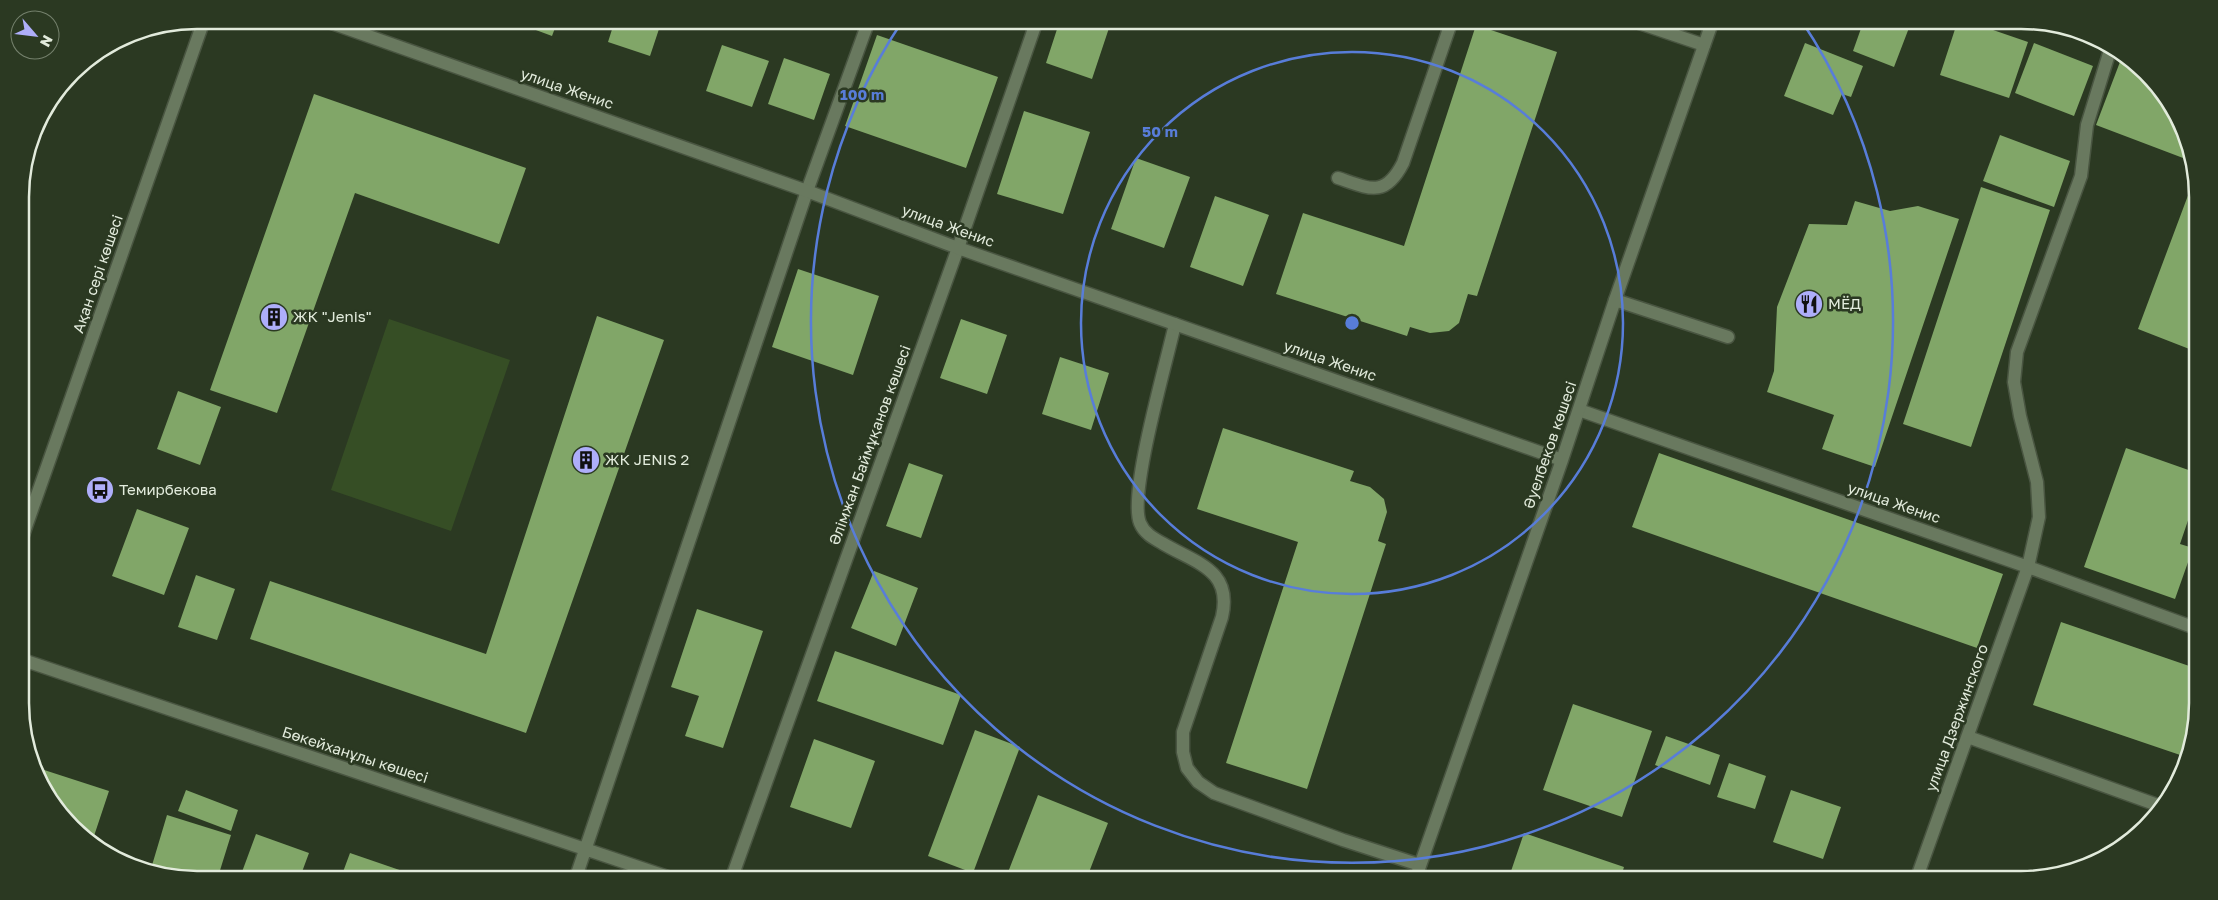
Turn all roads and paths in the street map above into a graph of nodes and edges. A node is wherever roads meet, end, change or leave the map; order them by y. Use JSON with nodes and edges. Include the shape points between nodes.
{"nodes":[{"id":1,"x":201,"y":29,"type":"edge"},
{"id":2,"x":349,"y":29,"type":"edge"},
{"id":3,"x":866,"y":29,"type":"edge"},
{"id":4,"x":1034,"y":29,"type":"edge"},
{"id":5,"x":1449,"y":29,"type":"edge"},
{"id":6,"x":1656,"y":29,"type":"edge"},
{"id":7,"x":1710,"y":29,"type":"edge"},
{"id":8,"x":1704,"y":46,"type":"junction"},
{"id":9,"x":2109,"y":54,"type":"edge"},
{"id":10,"x":1338,"y":178,"type":"dead end"},
{"id":11,"x":807,"y":191,"type":"junction"},
{"id":12,"x":958,"y":248,"type":"junction"},
{"id":13,"x":1615,"y":300,"type":"junction"},
{"id":14,"x":1175,"y":324,"type":"junction"},
{"id":15,"x":1728,"y":337,"type":"dead end"},
{"id":16,"x":1579,"y":410,"type":"junction"},
{"id":17,"x":1562,"y":460,"type":"junction"},
{"id":18,"x":29,"y":518,"type":"edge"},
{"id":19,"x":2028,"y":567,"type":"junction"},
{"id":20,"x":2189,"y":626,"type":"edge"},
{"id":21,"x":29,"y":662,"type":"edge"},
{"id":22,"x":1968,"y":737,"type":"junction"},
{"id":23,"x":2155,"y":804,"type":"edge"},
{"id":24,"x":586,"y":849,"type":"junction"},
{"id":25,"x":1420,"y":865,"type":"junction"},
{"id":26,"x":578,"y":871,"type":"edge"},
{"id":27,"x":651,"y":871,"type":"edge"},
{"id":28,"x":734,"y":871,"type":"edge"},
{"id":29,"x":1418,"y":871,"type":"edge"},
{"id":30,"x":1919,"y":871,"type":"edge"}],
"edges":[{"from":1,"to":18,"type":"street","name":"Ақан сері көшесі"},
{"from":2,"to":11,"type":"street","name":"улица Женис"},
{"from":3,"to":11,"type":"street"},
{"from":4,"to":12,"type":"street","name":"Әлімжан Баймұқанов көшесі"},
{"from":5,"to":10,"type":"street","via":[[1397,175],[1386,186],[1373,188]]},
{"from":6,"to":8,"type":"street"},
{"from":7,"to":8,"type":"street","name":"Әуелбеков көшесі"},
{"from":8,"to":13,"type":"street","name":"Әуелбеков көшесі"},
{"from":9,"to":19,"type":"street","name":"улица Дзержинского","via":[[2087,125],[2081,176],[2017,352],[2014,382],[2037,482],[2039,508]]},
{"from":11,"to":12,"type":"street","name":"улица Женис"},
{"from":11,"to":24,"type":"street"},
{"from":12,"to":14,"type":"street","name":"улица Женис"},
{"from":12,"to":28,"type":"street","name":"Әлімжан Баймұқанов көшесі"},
{"from":13,"to":15,"type":"street"},
{"from":13,"to":16,"type":"street","name":"Әуелбеков көшесі"},
{"from":14,"to":17,"type":"street","name":"улица Женис"},
{"from":14,"to":25,"type":"street","via":[[1141,473],[1137,509],[1140,523],[1148,535],[1213,572],[1224,590],[1222,617],[1183,732],[1182,752],[1187,768],[1198,782],[1214,793]]},
{"from":16,"to":17,"type":"street","name":"Әуелбеков көшесі"},
{"from":16,"to":19,"type":"street","name":"улица Женис"},
{"from":17,"to":25,"type":"street","name":"Әуелбеков көшесі"},
{"from":19,"to":20,"type":"street","name":"улица Женис"},
{"from":19,"to":22,"type":"street","name":"улица Дзержинского"},
{"from":21,"to":24,"type":"street","name":"Бөкейханұлы көшесі"},
{"from":22,"to":23,"type":"street"},
{"from":22,"to":30,"type":"street","name":"улица Дзержинского"},
{"from":24,"to":26,"type":"street"},
{"from":24,"to":27,"type":"street","name":"Бөкейханұлы көшесі"},
{"from":25,"to":29,"type":"street","name":"Әуелбеков көшесі"}]}
